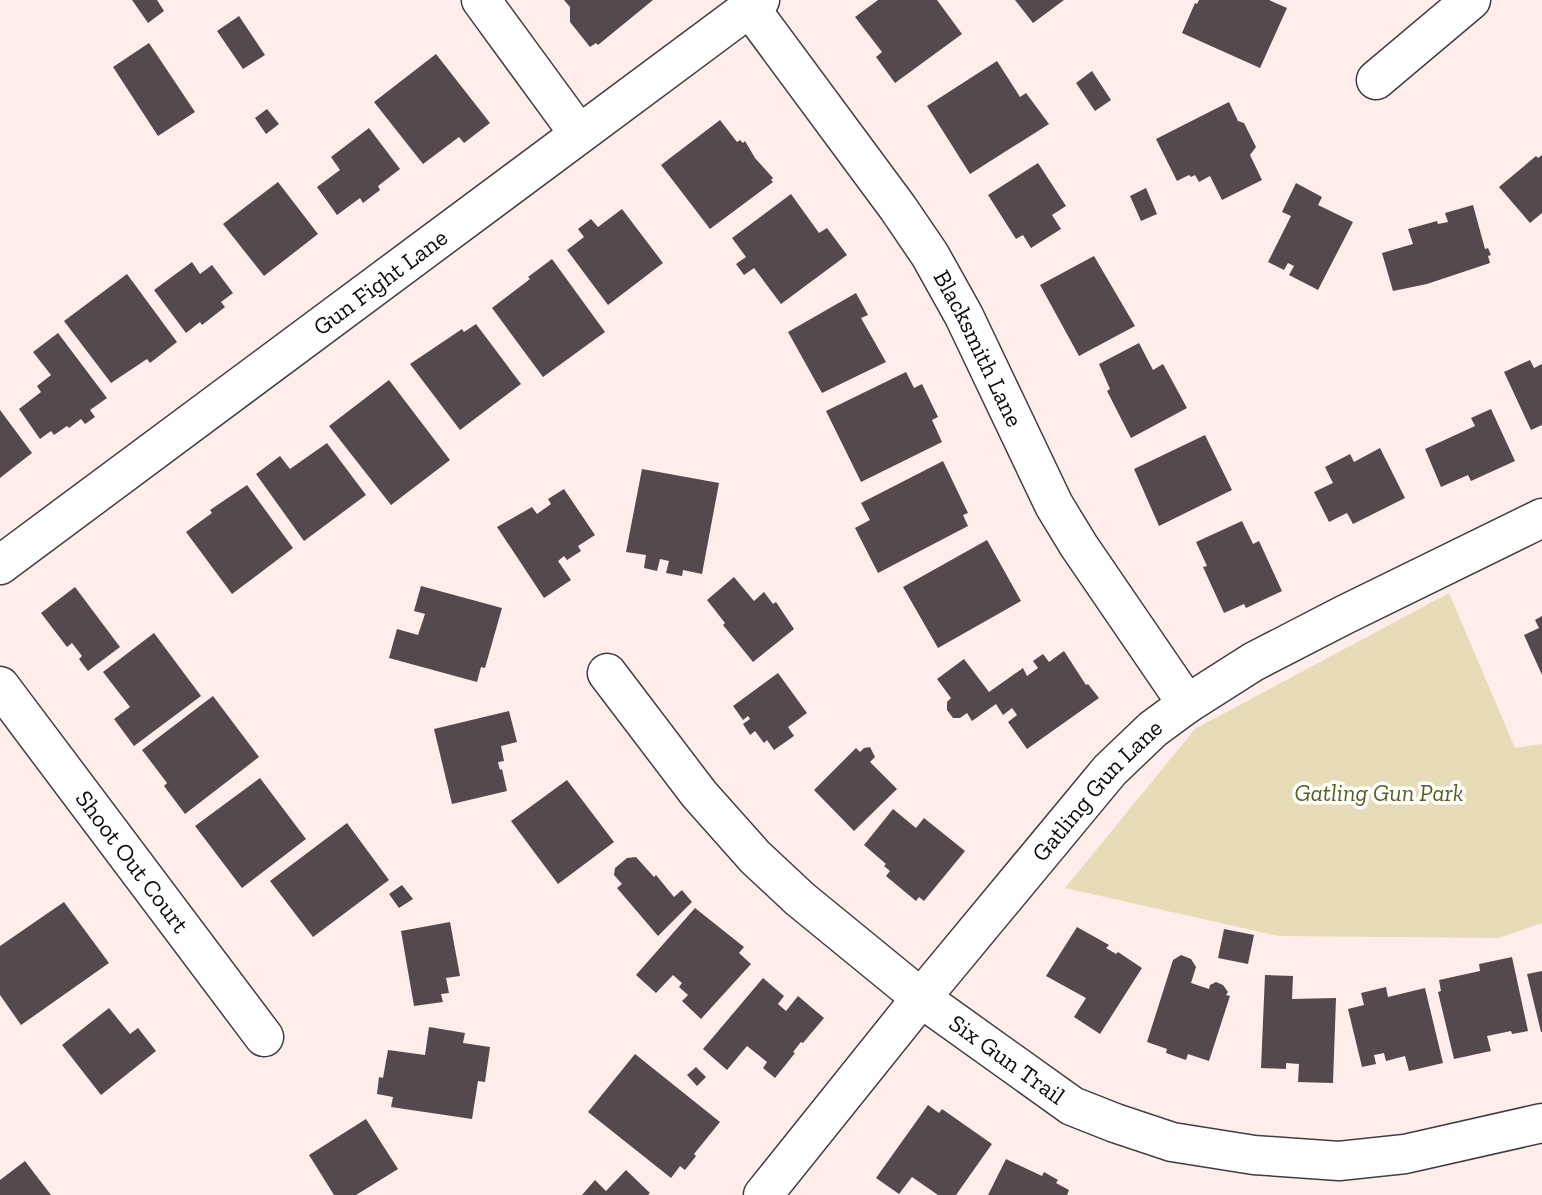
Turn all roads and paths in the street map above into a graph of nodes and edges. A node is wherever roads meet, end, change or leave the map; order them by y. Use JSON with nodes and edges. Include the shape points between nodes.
{"nodes":[{"id":1,"x":481,"y":0,"type":"edge"},
{"id":2,"x":1471,"y":0,"type":"edge"},
{"id":3,"x":755,"y":4,"type":"edge"},
{"id":4,"x":1376,"y":80,"type":"dead end"},
{"id":5,"x":579,"y":134,"type":"junction"},
{"id":6,"x":1542,"y":518,"type":"edge"},
{"id":7,"x":0,"y":565,"type":"edge"},
{"id":8,"x":607,"y":673,"type":"dead end"},
{"id":9,"x":0,"y":686,"type":"edge"},
{"id":10,"x":1187,"y":704,"type":"junction"},
{"id":11,"x":921,"y":998,"type":"junction"},
{"id":12,"x":264,"y":1037,"type":"dead end"},
{"id":13,"x":1542,"y":1123,"type":"edge"},
{"id":14,"x":763,"y":1195,"type":"edge"}],
"edges":[{"from":1,"to":5,"type":"street"},
{"from":2,"to":4,"type":"street"},
{"from":3,"to":5,"type":"street","name":"Gun Fight Lane"},
{"from":3,"to":10,"type":"street","name":"Blacksmith Lane","via":[[930,255],[1054,505]]},
{"from":5,"to":7,"type":"street","name":"Gun Fight Lane"},
{"from":6,"to":10,"type":"street","name":"Gatling Gun Lane","via":[[1276,650]]},
{"from":8,"to":11,"type":"street","name":"Six Gun Trail","via":[[699,794],[755,858]]},
{"from":9,"to":12,"type":"street","name":"Shoot Out Court"},
{"from":10,"to":11,"type":"street","name":"Gatling Gun Lane","via":[[1110,770]]},
{"from":11,"to":13,"type":"street","name":"Six Gun Trail","via":[[1072,1106],[1172,1142],[1254,1155],[1339,1161],[1405,1154]]},
{"from":11,"to":14,"type":"street","name":"Gatling Gun Lane"}]}
